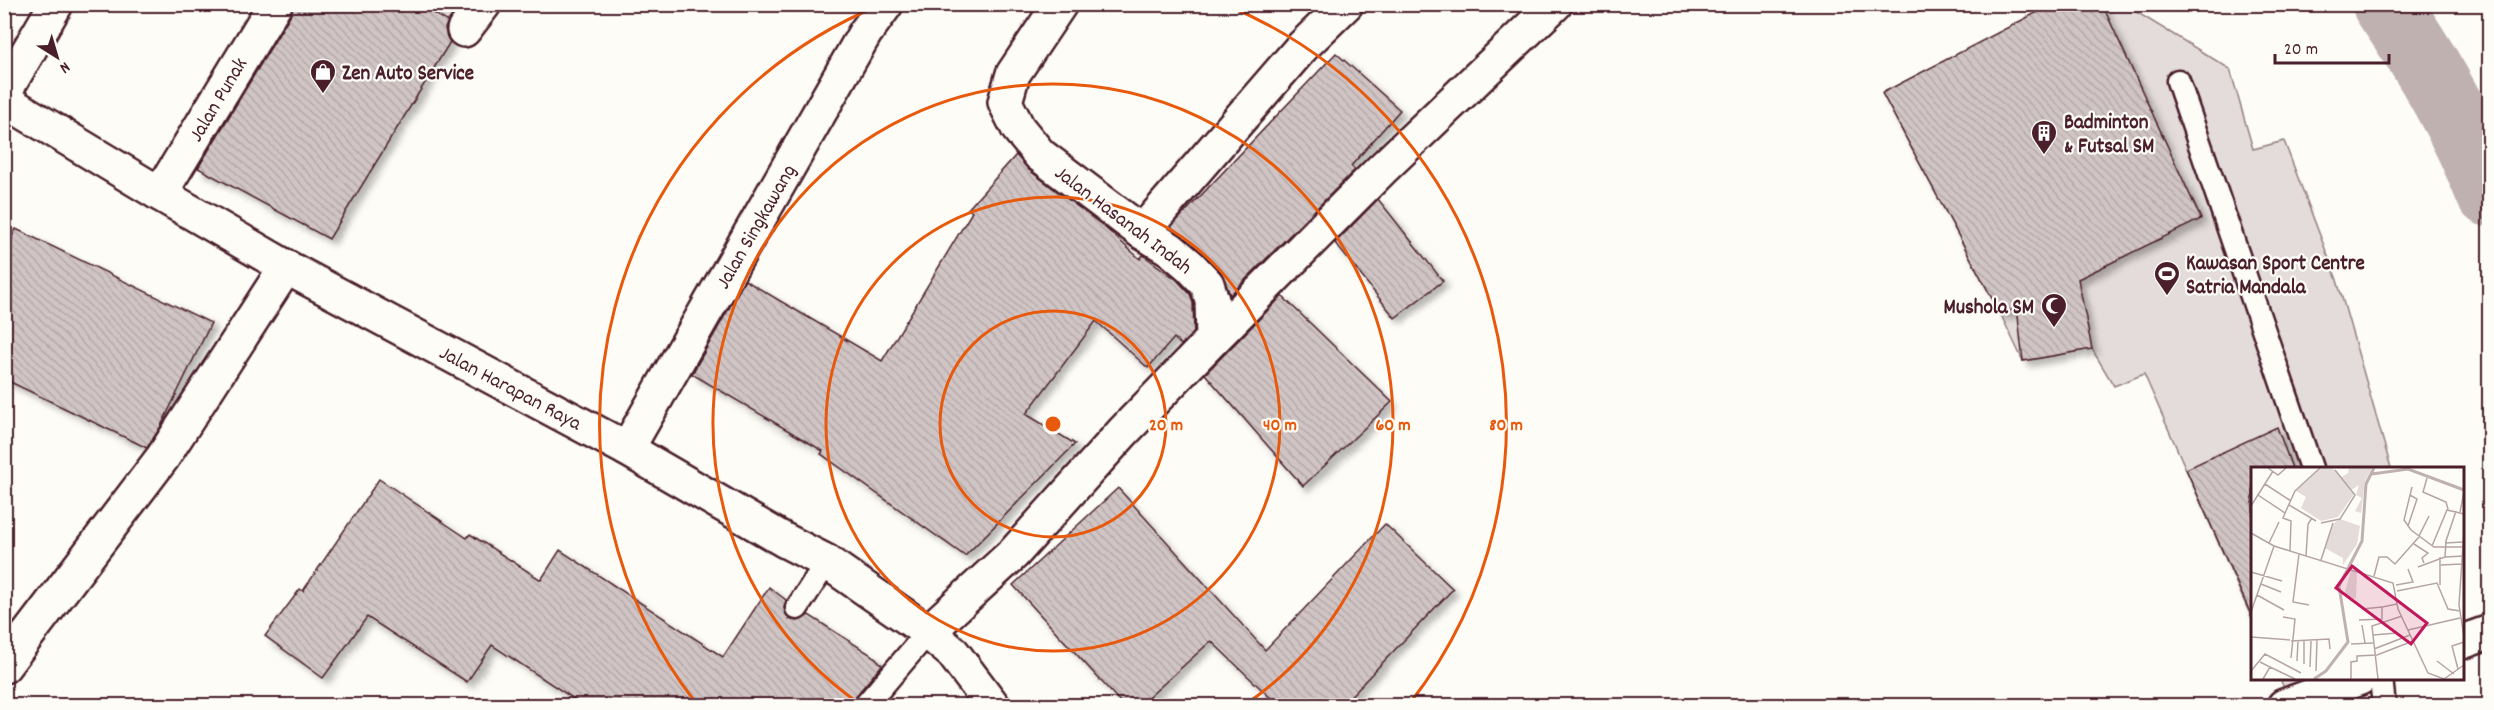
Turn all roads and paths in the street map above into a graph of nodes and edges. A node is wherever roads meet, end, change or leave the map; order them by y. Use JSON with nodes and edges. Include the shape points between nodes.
{"nodes":[{"id":1,"x":56,"y":4,"type":"edge"},
{"id":2,"x":275,"y":4,"type":"edge"},
{"id":3,"x":484,"y":4,"type":"edge"},
{"id":4,"x":886,"y":4,"type":"edge"},
{"id":5,"x":1060,"y":4,"type":"edge"},
{"id":6,"x":1346,"y":4,"type":"edge"},
{"id":7,"x":1555,"y":4,"type":"edge"},
{"id":8,"x":464,"y":30,"type":"dead end"},
{"id":9,"x":2178,"y":81,"type":"dead end"},
{"id":10,"x":4,"y":93,"type":"edge"},
{"id":11,"x":4,"y":100,"type":"edge"},
{"id":12,"x":159,"y":194,"type":"junction"},
{"id":13,"x":1142,"y":232,"type":"junction"},
{"id":14,"x":286,"y":267,"type":"junction"},
{"id":15,"x":1213,"y":339,"type":"junction"},
{"id":16,"x":627,"y":449,"type":"junction"},
{"id":17,"x":2311,"y":467,"type":"edge"},
{"id":18,"x":827,"y":562,"type":"junction"},
{"id":19,"x":797,"y":608,"type":"dead end"},
{"id":20,"x":928,"y":632,"type":"junction"},
{"id":21,"x":2490,"y":632,"type":"edge"},
{"id":22,"x":2464,"y":642,"type":"edge"},
{"id":23,"x":4,"y":666,"type":"edge"},
{"id":24,"x":2354,"y":680,"type":"edge"},
{"id":25,"x":2381,"y":680,"type":"edge"},
{"id":26,"x":865,"y":705,"type":"edge"},
{"id":27,"x":993,"y":705,"type":"edge"},
{"id":28,"x":2284,"y":705,"type":"edge"},
{"id":29,"x":2384,"y":705,"type":"edge"}],
"edges":[{"from":1,"to":10,"type":"street"},
{"from":2,"to":12,"type":"street","name":"Jalan Punak"},
{"from":3,"to":8,"type":"street"},
{"from":4,"to":16,"type":"street","name":"Jalan Singkawang","via":[[865,33]]},
{"from":5,"to":13,"type":"street","name":"Jalan Hasanah Indah","via":[[1013,74],[1005,102],[1018,128],[1040,155]]},
{"from":6,"to":13,"type":"street","via":[[1302,47]]},
{"from":7,"to":15,"type":"street","via":[[1381,170]]},
{"from":9,"to":17,"type":"lane"},
{"from":11,"to":12,"type":"street","name":"Jalan Harapan Raya"},
{"from":12,"to":14,"type":"street","name":"Jalan Harapan Raya"},
{"from":13,"to":15,"type":"street","name":"Jalan Hasanah Indah","via":[[1170,249],[1207,284],[1212,300]]},
{"from":14,"to":16,"type":"street","name":"Jalan Harapan Raya"},
{"from":14,"to":23,"type":"street","via":[[163,457]]},
{"from":15,"to":20,"type":"street","via":[[1014,553]]},
{"from":16,"to":18,"type":"street","name":"Jalan Harapan Raya"},
{"from":18,"to":19,"type":"lane"},
{"from":18,"to":20,"type":"street","name":"Jalan Harapan Raya"},
{"from":20,"to":26,"type":"lane"},
{"from":20,"to":27,"type":"street","name":"Jalan Harapan Raya","via":[[953,653]]},
{"from":21,"to":22,"type":"street"},
{"from":24,"to":28,"type":"street"},
{"from":25,"to":29,"type":"lane"}]}
